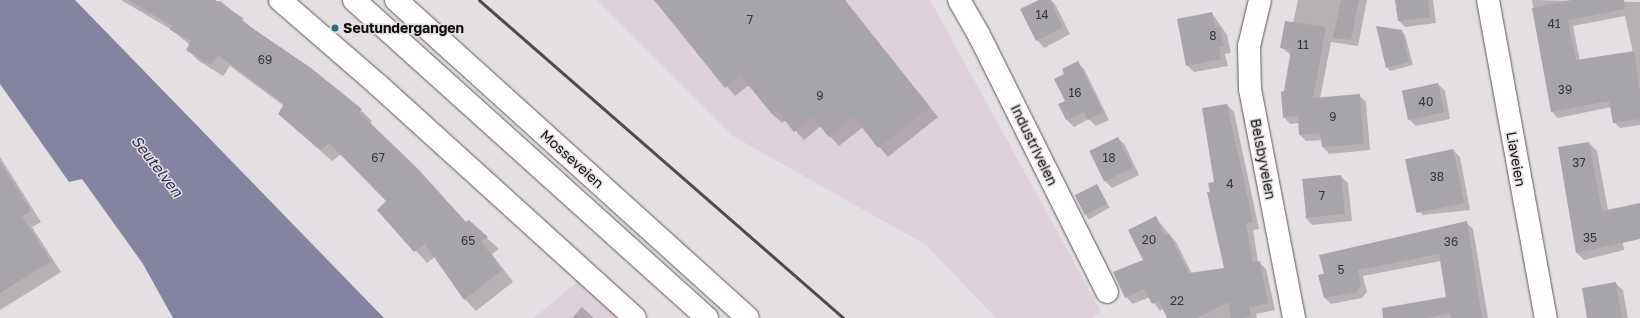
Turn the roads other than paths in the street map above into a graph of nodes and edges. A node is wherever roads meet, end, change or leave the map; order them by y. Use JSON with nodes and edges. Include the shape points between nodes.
{"nodes":[{"id":1,"x":280,"y":0,"type":"edge"},
{"id":2,"x":354,"y":0,"type":"edge"},
{"id":3,"x":396,"y":0,"type":"edge"},
{"id":4,"x":959,"y":0,"type":"edge"},
{"id":5,"x":1260,"y":0,"type":"edge"},
{"id":6,"x":1488,"y":0,"type":"edge"},
{"id":7,"x":1107,"y":292,"type":"dead end"},
{"id":8,"x":635,"y":318,"type":"edge"},
{"id":9,"x":706,"y":318,"type":"edge"},
{"id":10,"x":748,"y":318,"type":"edge"},
{"id":11,"x":1294,"y":318,"type":"edge"},
{"id":12,"x":1546,"y":318,"type":"edge"}],
"edges":[{"from":1,"to":8,"type":"main road","via":[[377,84]]},
{"from":2,"to":9,"type":"main road","name":"Mosseveien"},
{"from":3,"to":10,"type":"main road","name":"Mosseveien"},
{"from":4,"to":7,"type":"main road","name":"Industriveien","via":[[979,35]]},
{"from":5,"to":11,"type":"main road","name":"Belsbyveien","via":[[1249,46],[1250,89]]},
{"from":6,"to":12,"type":"main road","name":"Liaveien"}]}
